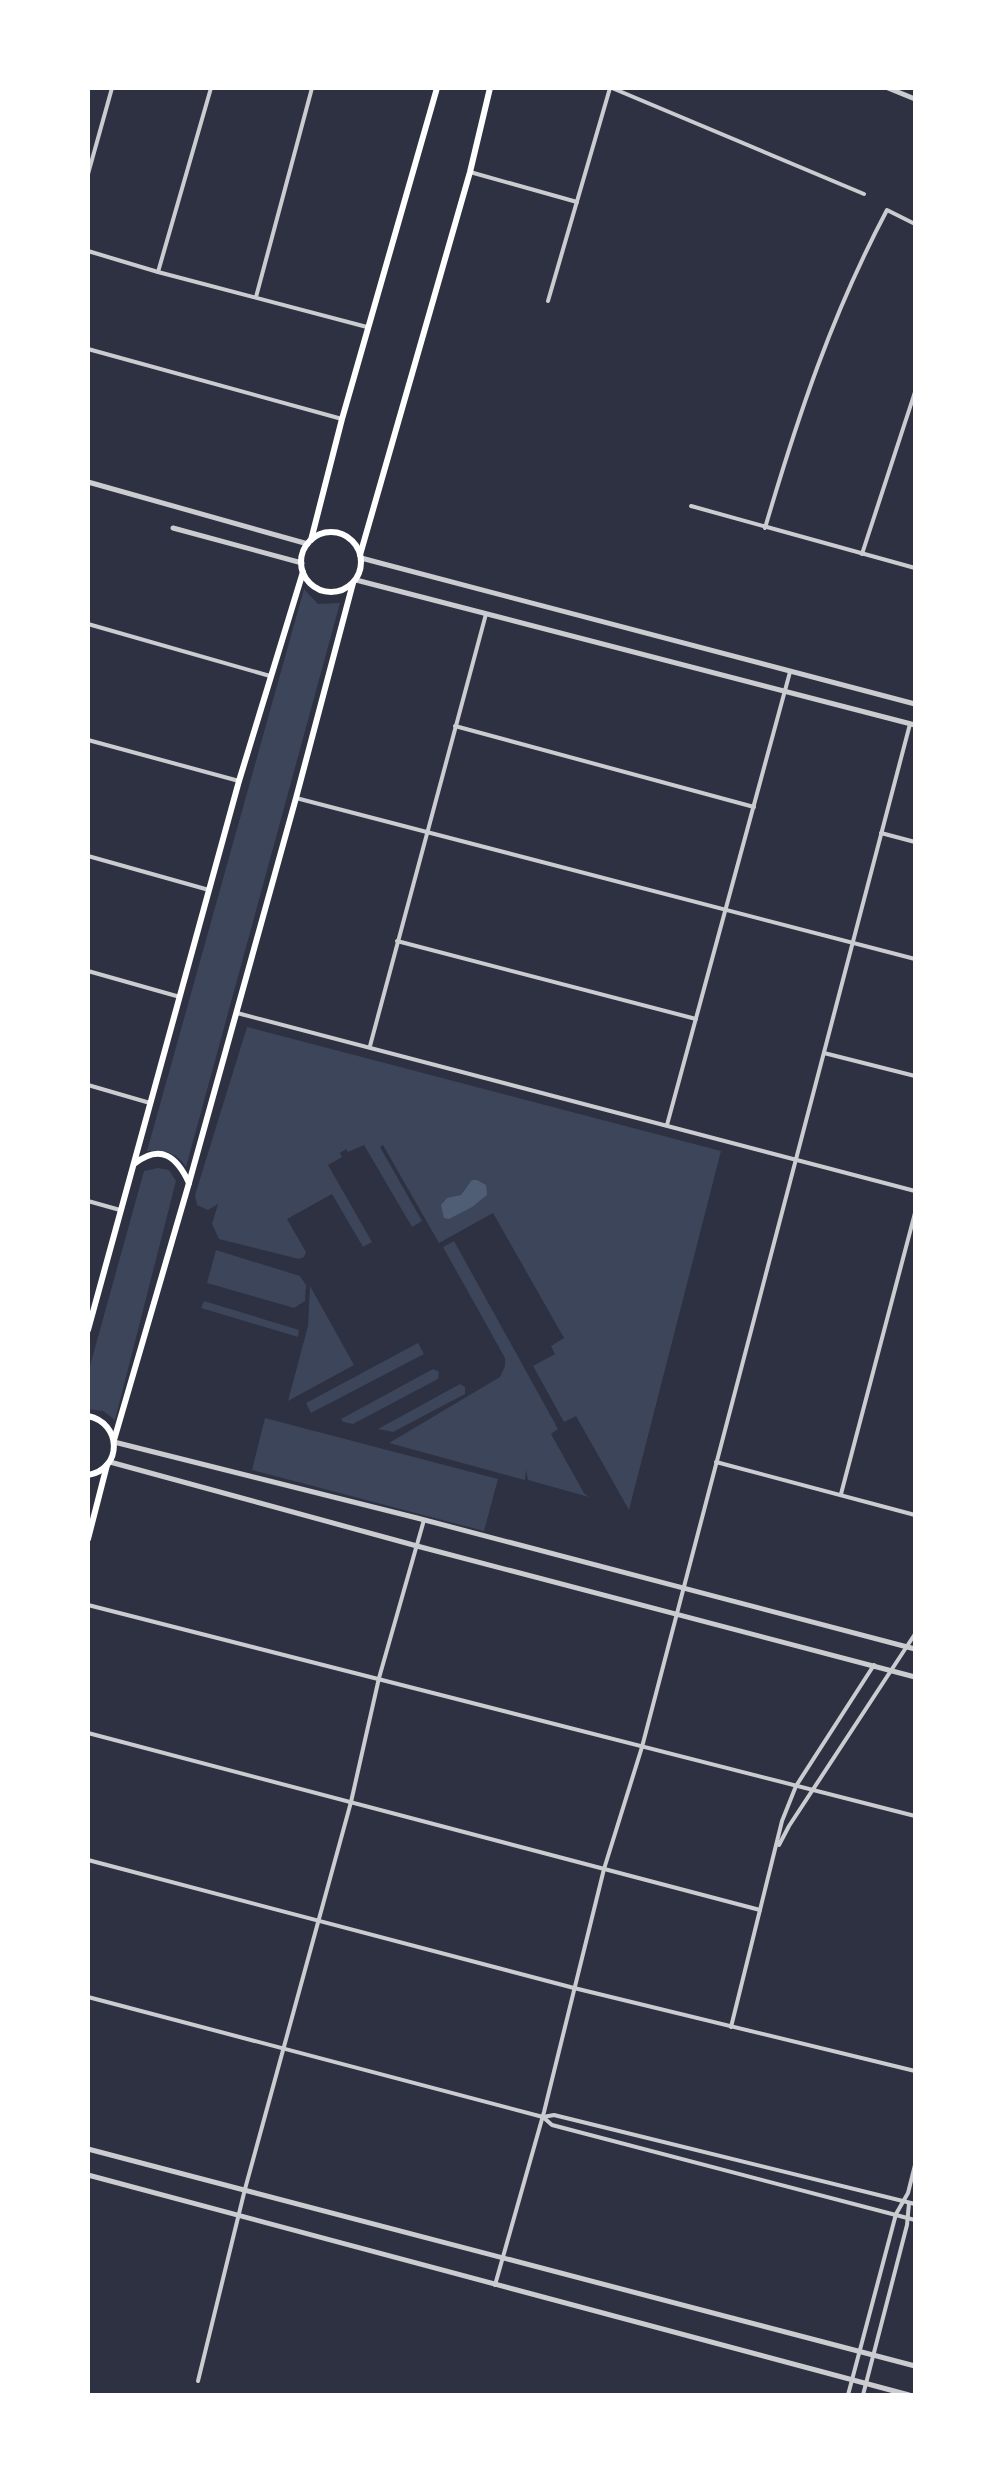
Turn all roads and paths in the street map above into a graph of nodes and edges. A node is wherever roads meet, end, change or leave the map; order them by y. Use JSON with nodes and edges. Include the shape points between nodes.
{"nodes":[{"id":1,"x":112,"y":88,"type":"edge"},
{"id":2,"x":211,"y":88,"type":"edge"},
{"id":3,"x":312,"y":88,"type":"edge"},
{"id":4,"x":437,"y":88,"type":"edge"},
{"id":5,"x":490,"y":88,"type":"edge"},
{"id":6,"x":611,"y":88,"type":"edge"},
{"id":7,"x":888,"y":88,"type":"edge"},
{"id":8,"x":915,"y":99,"type":"edge"},
{"id":9,"x":470,"y":172,"type":"junction"},
{"id":10,"x":88,"y":174,"type":"edge"},
{"id":11,"x":864,"y":194,"type":"dead end"},
{"id":12,"x":577,"y":202,"type":"junction"},
{"id":13,"x":915,"y":224,"type":"edge"},
{"id":14,"x":88,"y":251,"type":"edge"},
{"id":15,"x":158,"y":272,"type":"junction"},
{"id":16,"x":256,"y":297,"type":"junction"},
{"id":17,"x":548,"y":301,"type":"dead end"},
{"id":18,"x":368,"y":327,"type":"junction"},
{"id":19,"x":88,"y":349,"type":"edge"},
{"id":20,"x":915,"y":392,"type":"edge"},
{"id":21,"x":342,"y":419,"type":"junction"},
{"id":22,"x":88,"y":482,"type":"edge"},
{"id":23,"x":691,"y":506,"type":"dead end"},
{"id":24,"x":173,"y":528,"type":"dead end"},
{"id":25,"x":765,"y":528,"type":"junction"},
{"id":26,"x":309,"y":542,"type":"junction"},
{"id":27,"x":862,"y":554,"type":"junction"},
{"id":28,"x":361,"y":557,"type":"junction"},
{"id":29,"x":302,"y":568,"type":"junction"},
{"id":30,"x":915,"y":568,"type":"edge"},
{"id":31,"x":354,"y":581,"type":"junction"},
{"id":32,"x":486,"y":612,"type":"junction"},
{"id":33,"x":88,"y":624,"type":"edge"},
{"id":34,"x":790,"y":671,"type":"junction"},
{"id":35,"x":270,"y":676,"type":"junction"},
{"id":36,"x":785,"y":690,"type":"junction"},
{"id":37,"x":915,"y":704,"type":"edge"},
{"id":38,"x":912,"y":725,"type":"edge"},
{"id":39,"x":455,"y":726,"type":"junction"},
{"id":40,"x":88,"y":740,"type":"edge"},
{"id":41,"x":239,"y":781,"type":"junction"},
{"id":42,"x":296,"y":798,"type":"junction"},
{"id":43,"x":754,"y":807,"type":"junction"},
{"id":44,"x":427,"y":830,"type":"junction"},
{"id":45,"x":881,"y":833,"type":"junction"},
{"id":46,"x":915,"y":842,"type":"edge"},
{"id":47,"x":88,"y":856,"type":"edge"},
{"id":48,"x":209,"y":890,"type":"junction"},
{"id":49,"x":727,"y":912,"type":"junction"},
{"id":50,"x":397,"y":941,"type":"junction"},
{"id":51,"x":853,"y":942,"type":"junction"},
{"id":52,"x":915,"y":959,"type":"edge"},
{"id":53,"x":88,"y":971,"type":"edge"},
{"id":54,"x":180,"y":997,"type":"junction"},
{"id":55,"x":235,"y":1012,"type":"junction"},
{"id":56,"x":696,"y":1019,"type":"junction"},
{"id":57,"x":370,"y":1047,"type":"junction"},
{"id":58,"x":824,"y":1053,"type":"junction"},
{"id":59,"x":915,"y":1076,"type":"edge"},
{"id":60,"x":88,"y":1085,"type":"edge"},
{"id":61,"x":150,"y":1103,"type":"junction"},
{"id":62,"x":667,"y":1125,"type":"junction"},
{"id":63,"x":794,"y":1161,"type":"junction"},
{"id":64,"x":133,"y":1164,"type":"junction"},
{"id":65,"x":189,"y":1183,"type":"junction"},
{"id":66,"x":915,"y":1191,"type":"edge"},
{"id":67,"x":88,"y":1201,"type":"edge"},
{"id":68,"x":121,"y":1210,"type":"junction"},
{"id":69,"x":915,"y":1213,"type":"edge"},
{"id":70,"x":90,"y":1316,"type":"edge"},
{"id":71,"x":88,"y":1330,"type":"edge"},
{"id":72,"x":88,"y":1416,"type":"edge"},
{"id":73,"x":114,"y":1441,"type":"junction"},
{"id":74,"x":716,"y":1462,"type":"junction"},
{"id":75,"x":109,"y":1464,"type":"junction"},
{"id":76,"x":88,"y":1475,"type":"edge"},
{"id":77,"x":841,"y":1494,"type":"junction"},
{"id":78,"x":915,"y":1515,"type":"edge"},
{"id":79,"x":424,"y":1520,"type":"junction"},
{"id":80,"x":88,"y":1539,"type":"edge"},
{"id":81,"x":417,"y":1546,"type":"junction"},
{"id":82,"x":683,"y":1587,"type":"junction"},
{"id":83,"x":88,"y":1605,"type":"edge"},
{"id":84,"x":676,"y":1615,"type":"junction"},
{"id":85,"x":915,"y":1634,"type":"edge"},
{"id":86,"x":907,"y":1646,"type":"junction"},
{"id":87,"x":915,"y":1649,"type":"edge"},
{"id":88,"x":874,"y":1665,"type":"junction"},
{"id":89,"x":890,"y":1670,"type":"junction"},
{"id":90,"x":915,"y":1677,"type":"edge"},
{"id":91,"x":379,"y":1678,"type":"junction"},
{"id":92,"x":88,"y":1733,"type":"edge"},
{"id":93,"x":642,"y":1747,"type":"junction"},
{"id":94,"x":796,"y":1786,"type":"junction"},
{"id":95,"x":813,"y":1791,"type":"junction"},
{"id":96,"x":351,"y":1802,"type":"junction"},
{"id":97,"x":915,"y":1816,"type":"edge"},
{"id":98,"x":776,"y":1850,"type":"junction"},
{"id":99,"x":88,"y":1860,"type":"edge"},
{"id":100,"x":604,"y":1869,"type":"junction"},
{"id":101,"x":760,"y":1910,"type":"junction"},
{"id":102,"x":319,"y":1922,"type":"junction"},
{"id":103,"x":574,"y":1988,"type":"junction"},
{"id":104,"x":88,"y":1997,"type":"edge"},
{"id":105,"x":731,"y":2027,"type":"junction"},
{"id":106,"x":284,"y":2048,"type":"junction"},
{"id":107,"x":915,"y":2071,"type":"edge"},
{"id":108,"x":543,"y":2117,"type":"junction"},
{"id":109,"x":88,"y":2149,"type":"edge"},
{"id":110,"x":915,"y":2165,"type":"edge"},
{"id":111,"x":88,"y":2175,"type":"edge"},
{"id":112,"x":245,"y":2189,"type":"junction"},
{"id":113,"x":909,"y":2202,"type":"edge"},
{"id":114,"x":896,"y":2214,"type":"junction"},
{"id":115,"x":239,"y":2217,"type":"junction"},
{"id":116,"x":908,"y":2218,"type":"junction"},
{"id":117,"x":915,"y":2220,"type":"edge"},
{"id":118,"x":502,"y":2257,"type":"junction"},
{"id":119,"x":495,"y":2285,"type":"junction"},
{"id":120,"x":859,"y":2351,"type":"junction"},
{"id":121,"x":873,"y":2355,"type":"junction"},
{"id":122,"x":915,"y":2366,"type":"edge"},
{"id":123,"x":852,"y":2380,"type":"junction"},
{"id":124,"x":198,"y":2381,"type":"dead end"},
{"id":125,"x":866,"y":2384,"type":"junction"},
{"id":126,"x":848,"y":2395,"type":"edge"},
{"id":127,"x":863,"y":2395,"type":"edge"},
{"id":128,"x":909,"y":2395,"type":"edge"}],
"edges":[{"from":1,"to":10,"type":"street"},
{"from":2,"to":15,"type":"street"},
{"from":3,"to":16,"type":"street"},
{"from":4,"to":18,"type":"main road"},
{"from":5,"to":9,"type":"main road"},
{"from":6,"to":11,"type":"street"},
{"from":6,"to":12,"type":"street"},
{"from":7,"to":8,"type":"street"},
{"from":9,"to":12,"type":"street"},
{"from":9,"to":28,"type":"main road"},
{"from":12,"to":17,"type":"street"},
{"from":13,"to":25,"type":"street","via":[[887,210],[853,277],[799,414]]},
{"from":14,"to":15,"type":"street"},
{"from":15,"to":16,"type":"street"},
{"from":16,"to":18,"type":"street"},
{"from":18,"to":21,"type":"main road"},
{"from":19,"to":21,"type":"street"},
{"from":20,"to":27,"type":"street"},
{"from":21,"to":26,"type":"main road"},
{"from":22,"to":26,"type":"street"},
{"from":23,"to":25,"type":"street"},
{"from":24,"to":29,"type":"street"},
{"from":25,"to":27,"type":"street"},
{"from":26,"to":28,"type":"main road","via":[[340,533],[355,544]]},
{"from":26,"to":29,"type":"main road"},
{"from":27,"to":30,"type":"street"},
{"from":28,"to":31,"type":"main road"},
{"from":28,"to":34,"type":"street"},
{"from":29,"to":31,"type":"main road","via":[[322,591],[341,591]]},
{"from":29,"to":35,"type":"main road"},
{"from":31,"to":32,"type":"street"},
{"from":31,"to":42,"type":"main road"},
{"from":32,"to":36,"type":"street"},
{"from":32,"to":39,"type":"street"},
{"from":33,"to":35,"type":"street"},
{"from":34,"to":36,"type":"street"},
{"from":34,"to":37,"type":"street"},
{"from":35,"to":41,"type":"main road"},
{"from":36,"to":38,"type":"street"},
{"from":36,"to":43,"type":"street"},
{"from":38,"to":45,"type":"street"},
{"from":39,"to":43,"type":"street"},
{"from":39,"to":44,"type":"street"},
{"from":40,"to":41,"type":"street"},
{"from":41,"to":48,"type":"main road"},
{"from":42,"to":44,"type":"street"},
{"from":42,"to":55,"type":"main road"},
{"from":43,"to":49,"type":"street"},
{"from":44,"to":49,"type":"street"},
{"from":44,"to":50,"type":"street"},
{"from":45,"to":46,"type":"street"},
{"from":45,"to":51,"type":"street"},
{"from":47,"to":48,"type":"street"},
{"from":48,"to":54,"type":"main road"},
{"from":49,"to":51,"type":"street"},
{"from":49,"to":56,"type":"street"},
{"from":50,"to":56,"type":"street"},
{"from":50,"to":57,"type":"street"},
{"from":51,"to":52,"type":"street"},
{"from":51,"to":58,"type":"street"},
{"from":53,"to":54,"type":"street"},
{"from":54,"to":61,"type":"main road"},
{"from":55,"to":57,"type":"street"},
{"from":55,"to":65,"type":"main road"},
{"from":56,"to":62,"type":"street"},
{"from":57,"to":62,"type":"street"},
{"from":58,"to":59,"type":"street"},
{"from":58,"to":63,"type":"street"},
{"from":60,"to":61,"type":"street"},
{"from":61,"to":64,"type":"main road"},
{"from":62,"to":63,"type":"street"},
{"from":63,"to":66,"type":"street"},
{"from":63,"to":74,"type":"street"},
{"from":64,"to":65,"type":"main road","via":[[164,1155],[178,1162]]},
{"from":64,"to":68,"type":"main road"},
{"from":65,"to":73,"type":"main road"},
{"from":67,"to":68,"type":"street"},
{"from":68,"to":70,"type":"main road"},
{"from":69,"to":77,"type":"street"},
{"from":70,"to":71,"type":"main road"},
{"from":72,"to":73,"type":"main road","via":[[102,1421]]},
{"from":73,"to":75,"type":"main road"},
{"from":73,"to":79,"type":"street"},
{"from":74,"to":77,"type":"street"},
{"from":74,"to":82,"type":"street"},
{"from":75,"to":76,"type":"main road"},
{"from":75,"to":80,"type":"main road"},
{"from":75,"to":81,"type":"street"},
{"from":77,"to":78,"type":"street"},
{"from":79,"to":81,"type":"street"},
{"from":79,"to":82,"type":"street"},
{"from":81,"to":84,"type":"street"},
{"from":81,"to":91,"type":"street"},
{"from":82,"to":84,"type":"street"},
{"from":82,"to":86,"type":"street"},
{"from":83,"to":91,"type":"street"},
{"from":84,"to":88,"type":"street"},
{"from":84,"to":93,"type":"street"},
{"from":85,"to":86,"type":"street"},
{"from":86,"to":87,"type":"street"},
{"from":86,"to":89,"type":"street"},
{"from":88,"to":89,"type":"street"},
{"from":88,"to":94,"type":"street"},
{"from":89,"to":90,"type":"street"},
{"from":89,"to":95,"type":"street"},
{"from":91,"to":93,"type":"street"},
{"from":91,"to":96,"type":"street"},
{"from":92,"to":96,"type":"street"},
{"from":93,"to":94,"type":"street"},
{"from":93,"to":100,"type":"street"},
{"from":94,"to":95,"type":"street"},
{"from":94,"to":98,"type":"street"},
{"from":95,"to":97,"type":"street"},
{"from":95,"to":98,"type":"street"},
{"from":96,"to":100,"type":"street"},
{"from":96,"to":102,"type":"street"},
{"from":98,"to":101,"type":"street"},
{"from":99,"to":102,"type":"street"},
{"from":100,"to":101,"type":"street"},
{"from":100,"to":103,"type":"street"},
{"from":101,"to":105,"type":"street"},
{"from":102,"to":103,"type":"street"},
{"from":102,"to":106,"type":"street"},
{"from":103,"to":105,"type":"street"},
{"from":103,"to":108,"type":"street"},
{"from":104,"to":106,"type":"street"},
{"from":105,"to":107,"type":"street"},
{"from":106,"to":108,"type":"street"},
{"from":106,"to":112,"type":"street"},
{"from":108,"to":113,"type":"street","via":[[554,2115]]},
{"from":108,"to":114,"type":"street","via":[[552,2125]]},
{"from":108,"to":118,"type":"street"},
{"from":109,"to":112,"type":"street"},
{"from":110,"to":113,"type":"street"},
{"from":111,"to":115,"type":"street"},
{"from":112,"to":115,"type":"street"},
{"from":112,"to":118,"type":"street"},
{"from":113,"to":114,"type":"street"},
{"from":113,"to":116,"type":"street"},
{"from":114,"to":116,"type":"street"},
{"from":114,"to":120,"type":"street"},
{"from":115,"to":119,"type":"street"},
{"from":115,"to":124,"type":"street"},
{"from":116,"to":117,"type":"street"},
{"from":116,"to":121,"type":"street"},
{"from":118,"to":119,"type":"street"},
{"from":118,"to":120,"type":"street"},
{"from":119,"to":123,"type":"street"},
{"from":120,"to":121,"type":"street"},
{"from":120,"to":123,"type":"street"},
{"from":121,"to":122,"type":"street"},
{"from":121,"to":125,"type":"street"},
{"from":123,"to":125,"type":"street"},
{"from":123,"to":126,"type":"street"},
{"from":125,"to":127,"type":"street"},
{"from":125,"to":128,"type":"street"}]}
